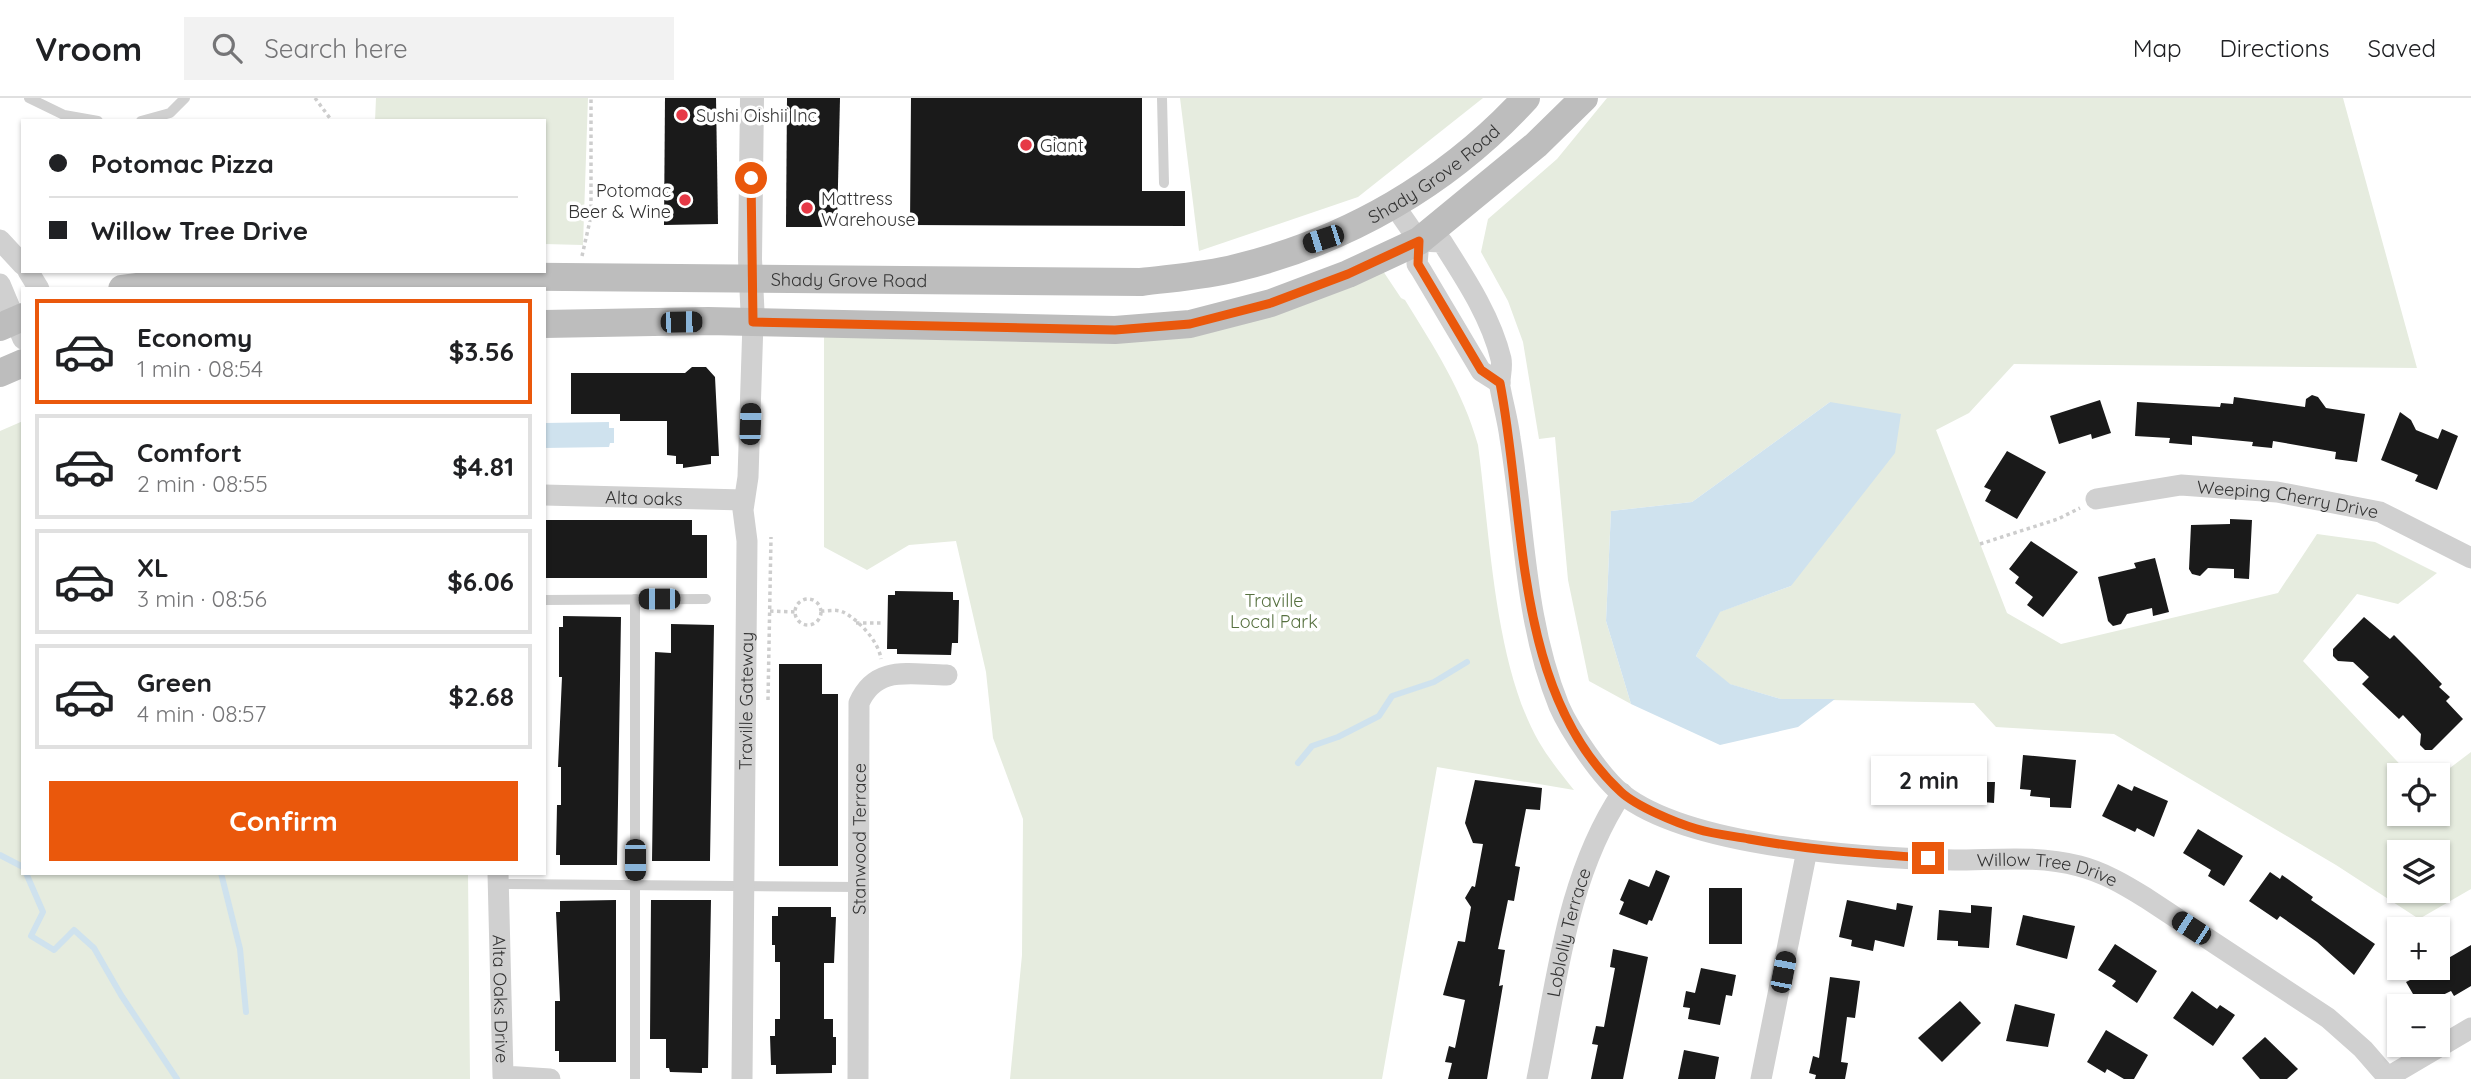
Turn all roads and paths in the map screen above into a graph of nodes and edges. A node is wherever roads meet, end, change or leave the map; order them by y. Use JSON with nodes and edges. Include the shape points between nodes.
{"nodes":[{"id":1,"x":29,"y":98,"type":"edge"},
{"id":2,"x":185,"y":98,"type":"edge"},
{"id":3,"x":315,"y":98,"type":"edge"},
{"id":4,"x":591,"y":98,"type":"edge"},
{"id":5,"x":752,"y":98,"type":"edge"},
{"id":6,"x":1162,"y":98,"type":"edge"},
{"id":7,"x":1526,"y":98,"type":"edge"},
{"id":8,"x":1584,"y":98,"type":"edge"},
{"id":9,"x":87,"y":119,"type":"edge"},
{"id":10,"x":148,"y":119,"type":"edge"},
{"id":11,"x":331,"y":119,"type":"edge"},
{"id":12,"x":1164,"y":183,"type":"dead end"},
{"id":13,"x":1394,"y":205,"type":"junction"},
{"id":14,"x":0,"y":240,"type":"edge"},
{"id":15,"x":1419,"y":241,"type":"junction"},
{"id":16,"x":582,"y":257,"type":"dead end"},
{"id":17,"x":21,"y":263,"type":"edge"},
{"id":18,"x":750,"y":280,"type":"junction"},
{"id":19,"x":0,"y":284,"type":"edge"},
{"id":20,"x":138,"y":287,"type":"edge"},
{"id":21,"x":753,"y":322,"type":"junction"},
{"id":22,"x":546,"y":324,"type":"edge"},
{"id":23,"x":15,"y":326,"type":"edge"},
{"id":24,"x":21,"y":364,"type":"edge"},
{"id":25,"x":0,"y":373,"type":"edge"},
{"id":26,"x":1500,"y":383,"type":"junction"},
{"id":27,"x":546,"y":495,"type":"edge"},
{"id":28,"x":2096,"y":499,"type":"joint"},
{"id":29,"x":744,"y":500,"type":"junction"},
{"id":30,"x":771,"y":537,"type":"dead end"},
{"id":31,"x":1980,"y":544,"type":"dead end"},
{"id":32,"x":2471,"y":558,"type":"edge"},
{"id":33,"x":635,"y":599,"type":"junction"},
{"id":34,"x":706,"y":599,"type":"dead end"},
{"id":35,"x":546,"y":600,"type":"edge"},
{"id":36,"x":770,"y":611,"type":"junction"},
{"id":37,"x":796,"y":611,"type":"junction"},
{"id":38,"x":821,"y":611,"type":"junction"},
{"id":39,"x":884,"y":622,"type":"dead end"},
{"id":40,"x":856,"y":623,"type":"junction"},
{"id":41,"x":884,"y":675,"type":"junction"},
{"id":42,"x":947,"y":675,"type":"dead end"},
{"id":43,"x":768,"y":706,"type":"dead end"},
{"id":44,"x":1622,"y":793,"type":"junction"},
{"id":45,"x":1807,"y":850,"type":"junction"},
{"id":46,"x":498,"y":878,"type":"edge"},
{"id":47,"x":635,"y":885,"type":"junction"},
{"id":48,"x":743,"y":886,"type":"junction"},
{"id":49,"x":857,"y":887,"type":"junction"},
{"id":50,"x":2471,"y":1028,"type":"edge"},
{"id":51,"x":2389,"y":1078,"type":"edge"},
{"id":52,"x":550,"y":1079,"type":"edge"},
{"id":53,"x":635,"y":1079,"type":"edge"},
{"id":54,"x":742,"y":1079,"type":"edge"},
{"id":55,"x":858,"y":1079,"type":"edge"},
{"id":56,"x":1537,"y":1079,"type":"edge"},
{"id":57,"x":1761,"y":1079,"type":"edge"}],
"edges":[{"from":1,"to":9,"type":"lane","via":[[64,115]]},
{"from":2,"to":10,"type":"lane","via":[[170,113]]},
{"from":3,"to":11,"type":"path"},
{"from":4,"to":16,"type":"path","via":[[591,216]]},
{"from":5,"to":18,"type":"street"},
{"from":6,"to":12,"type":"lane"},
{"from":7,"to":13,"type":"main road","name":"Shady Grove Road","via":[[1446,172]]},
{"from":8,"to":15,"type":"main road","via":[[1536,145]]},
{"from":13,"to":15,"type":"street"},
{"from":13,"to":18,"type":"main road","name":"Shady Grove Road","via":[[1345,232],[1235,269],[1140,282]]},
{"from":14,"to":17,"type":"street"},
{"from":15,"to":21,"type":"main road","via":[[1271,303],[1190,324],[1115,330]]},
{"from":15,"to":26,"type":"street","via":[[1418,264],[1481,370]]},
{"from":15,"to":26,"type":"street","name":"Willow Tree Drive","via":[[1442,242],[1477,300],[1502,363]]},
{"from":18,"to":20,"type":"main road","name":"Shady Grove Road","via":[[239,274]]},
{"from":18,"to":21,"type":"street"},
{"from":19,"to":23,"type":"street"},
{"from":21,"to":22,"type":"main road"},
{"from":21,"to":29,"type":"street","name":"Traville Gateway"},
{"from":24,"to":25,"type":"main road"},
{"from":26,"to":44,"type":"street","name":"Willow Tree Drive","via":[[1533,621],[1546,671],[1578,741]]},
{"from":27,"to":29,"type":"street","name":"Alta oaks"},
{"from":28,"to":31,"type":"path","via":[[2058,519]]},
{"from":28,"to":32,"type":"street","name":"Weeping Cherry Drive","via":[[2181,485],[2277,492],[2380,512]]},
{"from":29,"to":48,"type":"street","name":"Traville Gateway"},
{"from":30,"to":36,"type":"path"},
{"from":33,"to":34,"type":"lane"},
{"from":33,"to":35,"type":"lane"},
{"from":33,"to":47,"type":"lane"},
{"from":36,"to":37,"type":"path"},
{"from":36,"to":43,"type":"path"},
{"from":37,"to":38,"type":"path","via":[[799,603],[809,599],[819,604]]},
{"from":37,"to":38,"type":"path","via":[[799,620],[808,624],[818,620]]},
{"from":38,"to":40,"type":"path","via":[[841,611]]},
{"from":39,"to":40,"type":"path"},
{"from":40,"to":41,"type":"path","via":[[879,647]]},
{"from":41,"to":42,"type":"street"},
{"from":41,"to":49,"type":"street","name":"Stanwood Terrace","via":[[867,686],[859,703]]},
{"from":44,"to":45,"type":"street","name":"Willow Tree Drive","via":[[1697,830]]},
{"from":44,"to":56,"type":"street","name":"Loblolly Terrace","via":[[1600,827],[1575,894]]},
{"from":45,"to":51,"type":"street","name":"Willow Tree Drive","via":[[1954,860],[2033,858],[2105,875],[2328,1018]]},
{"from":45,"to":57,"type":"street"},
{"from":46,"to":47,"type":"lane"},
{"from":46,"to":52,"type":"street","name":"Alta Oaks Drive","via":[[503,1076]]},
{"from":47,"to":48,"type":"lane"},
{"from":47,"to":53,"type":"lane"},
{"from":48,"to":49,"type":"lane"},
{"from":48,"to":54,"type":"street","name":"Traville Gateway"},
{"from":49,"to":55,"type":"street","name":"Stanwood Terrace"},
{"from":50,"to":51,"type":"street"}]}
